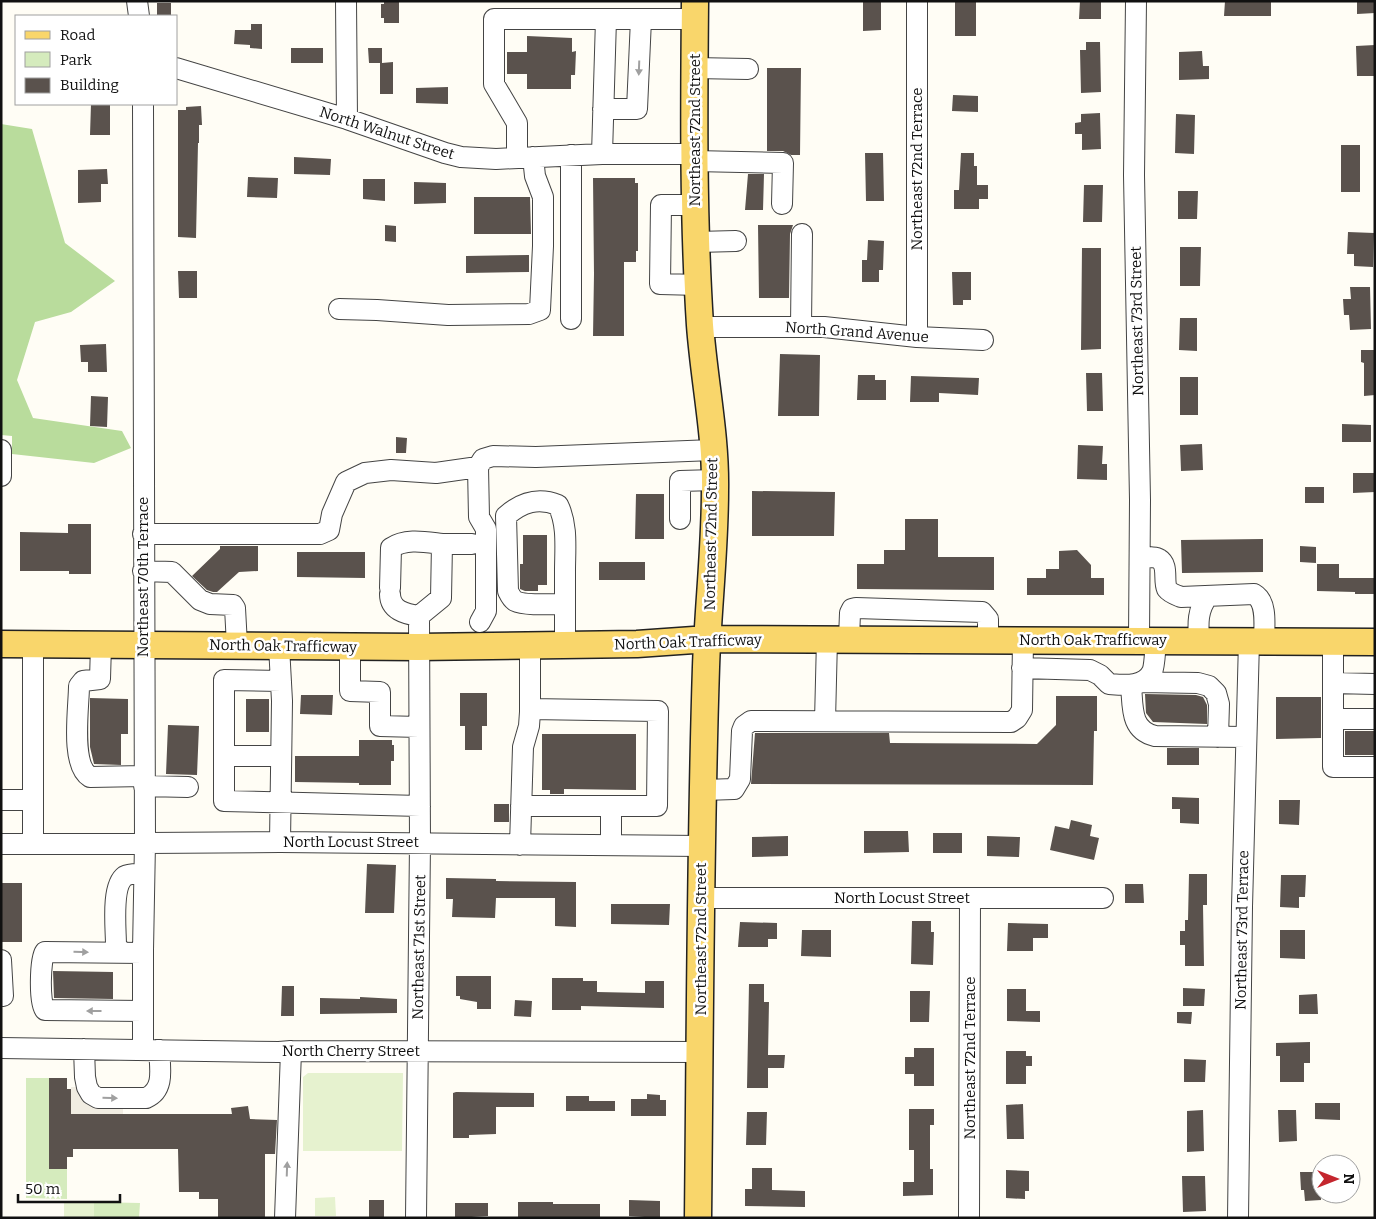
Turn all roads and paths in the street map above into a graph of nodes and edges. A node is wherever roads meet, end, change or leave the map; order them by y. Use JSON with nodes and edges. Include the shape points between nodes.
{"nodes":[{"id":1,"x":137,"y":1,"type":"edge"},
{"id":2,"x":346,"y":1,"type":"edge"},
{"id":3,"x":917,"y":1,"type":"edge"},
{"id":4,"x":1136,"y":1,"type":"edge"},
{"id":5,"x":695,"y":10,"type":"edge"},
{"id":6,"x":139,"y":15,"type":"edge"},
{"id":7,"x":606,"y":19,"type":"junction"},
{"id":8,"x":641,"y":19,"type":"junction"},
{"id":9,"x":694,"y":68,"type":"junction"},
{"id":10,"x":178,"y":69,"type":"edge"},
{"id":11,"x":748,"y":69,"type":"dead end"},
{"id":12,"x":143,"y":105,"type":"edge"},
{"id":13,"x":603,"y":109,"type":"junction"},
{"id":14,"x":347,"y":119,"type":"junction"},
{"id":15,"x":602,"y":154,"type":"junction"},
{"id":16,"x":571,"y":156,"type":"junction"},
{"id":17,"x":525,"y":157,"type":"junction"},
{"id":18,"x":694,"y":157,"type":"junction"},
{"id":19,"x":782,"y":204,"type":"dead end"},
{"id":20,"x":695,"y":205,"type":"junction"},
{"id":21,"x":802,"y":234,"type":"dead end"},
{"id":22,"x":736,"y":241,"type":"dead end"},
{"id":23,"x":697,"y":242,"type":"junction"},
{"id":24,"x":699,"y":285,"type":"junction"},
{"id":25,"x":339,"y":309,"type":"dead end"},
{"id":26,"x":571,"y":319,"type":"dead end"},
{"id":27,"x":700,"y":327,"type":"junction"},
{"id":28,"x":801,"y":327,"type":"junction"},
{"id":29,"x":917,"y":337,"type":"junction"},
{"id":30,"x":983,"y":340,"type":"dead end"},
{"id":31,"x":2,"y":450,"type":"edge"},
{"id":32,"x":713,"y":450,"type":"junction"},
{"id":33,"x":478,"y":467,"type":"junction"},
{"id":34,"x":1,"y":476,"type":"edge"},
{"id":35,"x":715,"y":480,"type":"junction"},
{"id":36,"x":506,"y":516,"type":"junction"},
{"id":37,"x":479,"y":517,"type":"junction"},
{"id":38,"x":680,"y":519,"type":"dead end"},
{"id":39,"x":143,"y":534,"type":"junction"},
{"id":40,"x":442,"y":544,"type":"junction"},
{"id":41,"x":472,"y":544,"type":"junction"},
{"id":42,"x":1140,"y":558,"type":"junction"},
{"id":43,"x":143,"y":571,"type":"junction"},
{"id":44,"x":1208,"y":596,"type":"junction"},
{"id":45,"x":565,"y":604,"type":"junction"},
{"id":46,"x":418,"y":616,"type":"junction"},
{"id":47,"x":480,"y":634,"type":"junction"},
{"id":48,"x":708,"y":639,"type":"junction"},
{"id":49,"x":838,"y":639,"type":"junction"},
{"id":50,"x":1023,"y":640,"type":"junction"},
{"id":51,"x":1148,"y":640,"type":"junction"},
{"id":52,"x":1199,"y":641,"type":"junction"},
{"id":53,"x":1256,"y":642,"type":"junction"},
{"id":54,"x":1333,"y":642,"type":"junction"},
{"id":55,"x":1375,"y":642,"type":"edge"},
{"id":56,"x":1,"y":644,"type":"edge"},
{"id":57,"x":33,"y":644,"type":"junction"},
{"id":58,"x":101,"y":645,"type":"junction"},
{"id":59,"x":143,"y":645,"type":"junction"},
{"id":60,"x":237,"y":645,"type":"junction"},
{"id":61,"x":530,"y":645,"type":"junction"},
{"id":62,"x":565,"y":645,"type":"junction"},
{"id":63,"x":279,"y":646,"type":"junction"},
{"id":64,"x":350,"y":647,"type":"junction"},
{"id":65,"x":418,"y":647,"type":"junction"},
{"id":66,"x":1022,"y":668,"type":"junction"},
{"id":67,"x":281,"y":681,"type":"junction"},
{"id":68,"x":1136,"y":683,"type":"junction"},
{"id":69,"x":1333,"y":683,"type":"junction"},
{"id":70,"x":1375,"y":684,"type":"edge"},
{"id":71,"x":530,"y":709,"type":"junction"},
{"id":72,"x":1375,"y":718,"type":"edge"},
{"id":73,"x":1333,"y":719,"type":"junction"},
{"id":74,"x":825,"y":722,"type":"junction"},
{"id":75,"x":419,"y":727,"type":"junction"},
{"id":76,"x":1218,"y":737,"type":"junction"},
{"id":77,"x":1246,"y":737,"type":"junction"},
{"id":78,"x":224,"y":756,"type":"junction"},
{"id":79,"x":281,"y":756,"type":"junction"},
{"id":80,"x":1375,"y":767,"type":"edge"},
{"id":81,"x":144,"y":781,"type":"junction"},
{"id":82,"x":188,"y":787,"type":"dead end"},
{"id":83,"x":704,"y":790,"type":"junction"},
{"id":84,"x":1,"y":800,"type":"edge"},
{"id":85,"x":33,"y":800,"type":"junction"},
{"id":86,"x":280,"y":802,"type":"junction"},
{"id":87,"x":420,"y":806,"type":"junction"},
{"id":88,"x":521,"y":806,"type":"junction"},
{"id":89,"x":611,"y":806,"type":"junction"},
{"id":90,"x":280,"y":842,"type":"junction"},
{"id":91,"x":33,"y":843,"type":"junction"},
{"id":92,"x":145,"y":843,"type":"junction"},
{"id":93,"x":420,"y":843,"type":"junction"},
{"id":94,"x":1,"y":844,"type":"edge"},
{"id":95,"x":520,"y":845,"type":"junction"},
{"id":96,"x":611,"y":845,"type":"junction"},
{"id":97,"x":702,"y":846,"type":"junction"},
{"id":98,"x":144,"y":874,"type":"junction"},
{"id":99,"x":701,"y":898,"type":"junction"},
{"id":100,"x":970,"y":898,"type":"junction"},
{"id":101,"x":1103,"y":898,"type":"dead end"},
{"id":102,"x":133,"y":952,"type":"junction"},
{"id":103,"x":1,"y":960,"type":"edge"},
{"id":104,"x":3,"y":996,"type":"dead end"},
{"id":105,"x":143,"y":1011,"type":"junction"},
{"id":106,"x":1,"y":1048,"type":"edge"},
{"id":107,"x":84,"y":1049,"type":"junction"},
{"id":108,"x":151,"y":1050,"type":"junction"},
{"id":109,"x":291,"y":1050,"type":"junction"},
{"id":110,"x":417,"y":1051,"type":"junction"},
{"id":111,"x":700,"y":1052,"type":"junction"},
{"id":112,"x":285,"y":1218,"type":"edge"},
{"id":113,"x":416,"y":1218,"type":"edge"},
{"id":114,"x":698,"y":1218,"type":"edge"},
{"id":115,"x":969,"y":1218,"type":"edge"},
{"id":116,"x":1238,"y":1218,"type":"edge"}],
"edges":[{"from":1,"to":6,"type":"street"},
{"from":2,"to":14,"type":"street"},
{"from":3,"to":29,"type":"street","name":"Northeast 72nd Terrace"},
{"from":4,"to":42,"type":"street","name":"Northeast 73rd Street","via":[[1134,175]]},
{"from":5,"to":8,"type":"street"},
{"from":5,"to":9,"type":"main road","name":"Northeast 72nd Street"},
{"from":7,"to":8,"type":"street"},
{"from":7,"to":13,"type":"street"},
{"from":7,"to":17,"type":"street","via":[[494,18],[494,84],[517,123]]},
{"from":8,"to":13,"type":"street","one_way":true,"via":[[637,109]]},
{"from":9,"to":11,"type":"street"},
{"from":9,"to":18,"type":"main road","name":"Northeast 72nd Street"},
{"from":10,"to":14,"type":"street","name":"North Walnut Street"},
{"from":12,"to":39,"type":"street","name":"Northeast 70th Terrace"},
{"from":13,"to":15,"type":"street"},
{"from":14,"to":17,"type":"street","name":"North Walnut Street","via":[[444,153],[479,159]]},
{"from":15,"to":16,"type":"street","name":"North Walnut Street"},
{"from":15,"to":18,"type":"street","name":"North Walnut Street"},
{"from":16,"to":17,"type":"street","name":"North Walnut Street"},
{"from":16,"to":26,"type":"street"},
{"from":17,"to":25,"type":"street","via":[[543,197],[540,310],[529,314],[458,315]]},
{"from":18,"to":19,"type":"street","name":"North Walnut Street","via":[[783,163]]},
{"from":18,"to":20,"type":"main road","name":"Northeast 72nd Street"},
{"from":20,"to":23,"type":"main road","name":"Northeast 72nd Street"},
{"from":20,"to":24,"type":"street","via":[[661,205],[660,284]]},
{"from":21,"to":28,"type":"street"},
{"from":22,"to":23,"type":"street"},
{"from":23,"to":24,"type":"main road","name":"Northeast 72nd Street"},
{"from":24,"to":27,"type":"main road","name":"Northeast 72nd Street"},
{"from":27,"to":28,"type":"street","name":"North Grand Avenue"},
{"from":27,"to":32,"type":"main road","name":"Northeast 72nd Street"},
{"from":28,"to":29,"type":"street","name":"North Grand Avenue"},
{"from":29,"to":30,"type":"street","name":"North Grand Avenue"},
{"from":31,"to":34,"type":"street"},
{"from":32,"to":33,"type":"street","via":[[493,456],[483,459]]},
{"from":32,"to":35,"type":"main road","name":"Northeast 72nd Street"},
{"from":33,"to":37,"type":"street"},
{"from":33,"to":39,"type":"street","via":[[436,473],[390,470],[365,473],[346,482],[332,514],[329,530],[320,534]]},
{"from":35,"to":38,"type":"street","via":[[680,481]]},
{"from":35,"to":48,"type":"main road","name":"Northeast 72nd Street"},
{"from":36,"to":37,"type":"street"},
{"from":36,"to":45,"type":"street","via":[[508,591],[511,597],[523,603]]},
{"from":36,"to":45,"type":"street","via":[[516,506],[529,501],[548,501],[558,506],[563,516]]},
{"from":37,"to":41,"type":"street","via":[[472,530]]},
{"from":37,"to":47,"type":"street","via":[[486,529],[486,611]]},
{"from":39,"to":43,"type":"street","name":"Northeast 70th Terrace"},
{"from":40,"to":41,"type":"street"},
{"from":40,"to":46,"type":"street","via":[[441,598]]},
{"from":40,"to":46,"type":"street","via":[[408,542],[391,548],[391,603],[406,614]]},
{"from":41,"to":47,"type":"street","via":[[473,606]]},
{"from":42,"to":44,"type":"street","via":[[1161,560],[1168,589],[1172,593],[1181,597]]},
{"from":42,"to":51,"type":"street","name":"Northeast 73rd Street"},
{"from":43,"to":59,"type":"street","name":"Northeast 70th Terrace"},
{"from":43,"to":60,"type":"street","via":[[168,570],[205,603],[233,606]]},
{"from":44,"to":52,"type":"street","via":[[1198,613]]},
{"from":44,"to":53,"type":"street","name":"Northeast 73rd Terrace","via":[[1254,594],[1258,597],[1263,605]]},
{"from":45,"to":62,"type":"street"},
{"from":46,"to":65,"type":"street","name":"Northeast 71st Street"},
{"from":47,"to":61,"type":"main road","name":"North Oak Trafficway"},
{"from":47,"to":65,"type":"main road","name":"North Oak Trafficway"},
{"from":48,"to":49,"type":"main road","name":"North Oak Trafficway"},
{"from":48,"to":62,"type":"main road","name":"North Oak Trafficway"},
{"from":48,"to":83,"type":"main road","name":"Northeast 72nd Street"},
{"from":49,"to":50,"type":"main road","name":"North Oak Trafficway"},
{"from":49,"to":74,"type":"street"},
{"from":50,"to":51,"type":"main road","name":"North Oak Trafficway"},
{"from":50,"to":66,"type":"street"},
{"from":51,"to":52,"type":"main road","name":"North Oak Trafficway"},
{"from":51,"to":68,"type":"street","name":"Northeast 73rd Street","via":[[1152,672]]},
{"from":52,"to":53,"type":"main road","name":"North Oak Trafficway"},
{"from":53,"to":54,"type":"main road","name":"North Oak Trafficway"},
{"from":53,"to":77,"type":"street","name":"Northeast 73rd Terrace"},
{"from":54,"to":55,"type":"main road","name":"North Oak Trafficway"},
{"from":54,"to":69,"type":"street"},
{"from":56,"to":57,"type":"main road","name":"North Oak Trafficway"},
{"from":57,"to":58,"type":"main road","name":"North Oak Trafficway"},
{"from":57,"to":85,"type":"street"},
{"from":58,"to":59,"type":"main road","name":"North Oak Trafficway"},
{"from":58,"to":81,"type":"street","via":[[100,679],[83,681],[79,686],[78,757],[90,777]]},
{"from":59,"to":60,"type":"main road","name":"North Oak Trafficway"},
{"from":59,"to":81,"type":"street","name":"Northeast 70th Terrace"},
{"from":60,"to":63,"type":"main road","name":"North Oak Trafficway"},
{"from":61,"to":62,"type":"main road","name":"North Oak Trafficway"},
{"from":61,"to":71,"type":"street"},
{"from":63,"to":64,"type":"main road","name":"North Oak Trafficway"},
{"from":63,"to":67,"type":"street"},
{"from":64,"to":65,"type":"main road","name":"North Oak Trafficway"},
{"from":64,"to":75,"type":"street","via":[[350,691],[380,692],[380,726]]},
{"from":65,"to":75,"type":"street","name":"Northeast 71st Street"},
{"from":66,"to":68,"type":"street","via":[[1090,670],[1109,684]]},
{"from":66,"to":74,"type":"street","via":[[1022,710],[1012,722]]},
{"from":67,"to":78,"type":"street","via":[[224,680]]},
{"from":67,"to":79,"type":"street"},
{"from":68,"to":76,"type":"street","via":[[1198,683],[1208,686],[1216,693]]},
{"from":68,"to":76,"type":"street","via":[[1134,714],[1137,726],[1146,734]]},
{"from":69,"to":70,"type":"street"},
{"from":69,"to":73,"type":"street"},
{"from":71,"to":88,"type":"street","via":[[529,726],[522,747]]},
{"from":71,"to":89,"type":"street","via":[[658,711],[657,806]]},
{"from":72,"to":73,"type":"street"},
{"from":73,"to":80,"type":"street","via":[[1333,767]]},
{"from":74,"to":83,"type":"street","via":[[751,721],[742,730],[737,786],[734,789]]},
{"from":75,"to":87,"type":"street","name":"Northeast 71st Street"},
{"from":76,"to":77,"type":"street"},
{"from":77,"to":116,"type":"street","name":"Northeast 73rd Terrace"},
{"from":78,"to":79,"type":"street"},
{"from":78,"to":86,"type":"street","via":[[224,802]]},
{"from":79,"to":86,"type":"street"},
{"from":81,"to":82,"type":"street"},
{"from":81,"to":92,"type":"street","name":"Northeast 70th Terrace"},
{"from":83,"to":97,"type":"main road","name":"Northeast 72nd Street"},
{"from":84,"to":85,"type":"street"},
{"from":85,"to":91,"type":"street"},
{"from":86,"to":87,"type":"street"},
{"from":86,"to":90,"type":"street"},
{"from":87,"to":93,"type":"street","name":"Northeast 71st Street"},
{"from":88,"to":89,"type":"street"},
{"from":88,"to":95,"type":"street"},
{"from":89,"to":96,"type":"street"},
{"from":90,"to":92,"type":"street","name":"North Locust Street"},
{"from":90,"to":93,"type":"street","name":"North Locust Street"},
{"from":91,"to":92,"type":"street","name":"North Locust Street"},
{"from":91,"to":94,"type":"street","name":"North Locust Street"},
{"from":92,"to":98,"type":"street","name":"Northeast 70th Terrace"},
{"from":93,"to":95,"type":"street","name":"North Locust Street"},
{"from":93,"to":110,"type":"street","name":"Northeast 71st Street"},
{"from":95,"to":96,"type":"street","name":"North Locust Street"},
{"from":96,"to":97,"type":"street","name":"North Locust Street"},
{"from":97,"to":99,"type":"main road","name":"Northeast 72nd Street"},
{"from":98,"to":102,"type":"street","name":"Northeast 70th Terrace"},
{"from":98,"to":102,"type":"street","via":[[125,876],[119,884],[116,901],[116,945],[118,949]]},
{"from":99,"to":100,"type":"street","name":"North Locust Street"},
{"from":99,"to":111,"type":"main road","name":"Northeast 72nd Street"},
{"from":100,"to":101,"type":"street","name":"North Locust Street"},
{"from":100,"to":115,"type":"street","name":"Northeast 72nd Terrace"},
{"from":102,"to":105,"type":"street","name":"Northeast 70th Terrace"},
{"from":105,"to":102,"type":"street","one_way":true,"via":[[42,1009],[42,958],[46,952]]},
{"from":103,"to":104,"type":"street"},
{"from":105,"to":108,"type":"street","name":"Northeast 70th Terrace"},
{"from":106,"to":107,"type":"street","name":"North Cherry Street"},
{"from":107,"to":108,"type":"street","name":"North Cherry Street"},
{"from":107,"to":108,"type":"street","name":"Northeast 70th Terrace","one_way":true,"via":[[87,1087],[98,1098],[146,1098],[152,1095],[160,1080]]},
{"from":108,"to":109,"type":"street","name":"North Cherry Street"},
{"from":109,"to":110,"type":"street","name":"North Cherry Street"},
{"from":112,"to":109,"type":"street","one_way":true},
{"from":110,"to":111,"type":"street","name":"North Cherry Street"},
{"from":110,"to":113,"type":"street","name":"Northeast 71st Street"},
{"from":111,"to":114,"type":"main road","name":"Northeast 72nd Street"}]}
